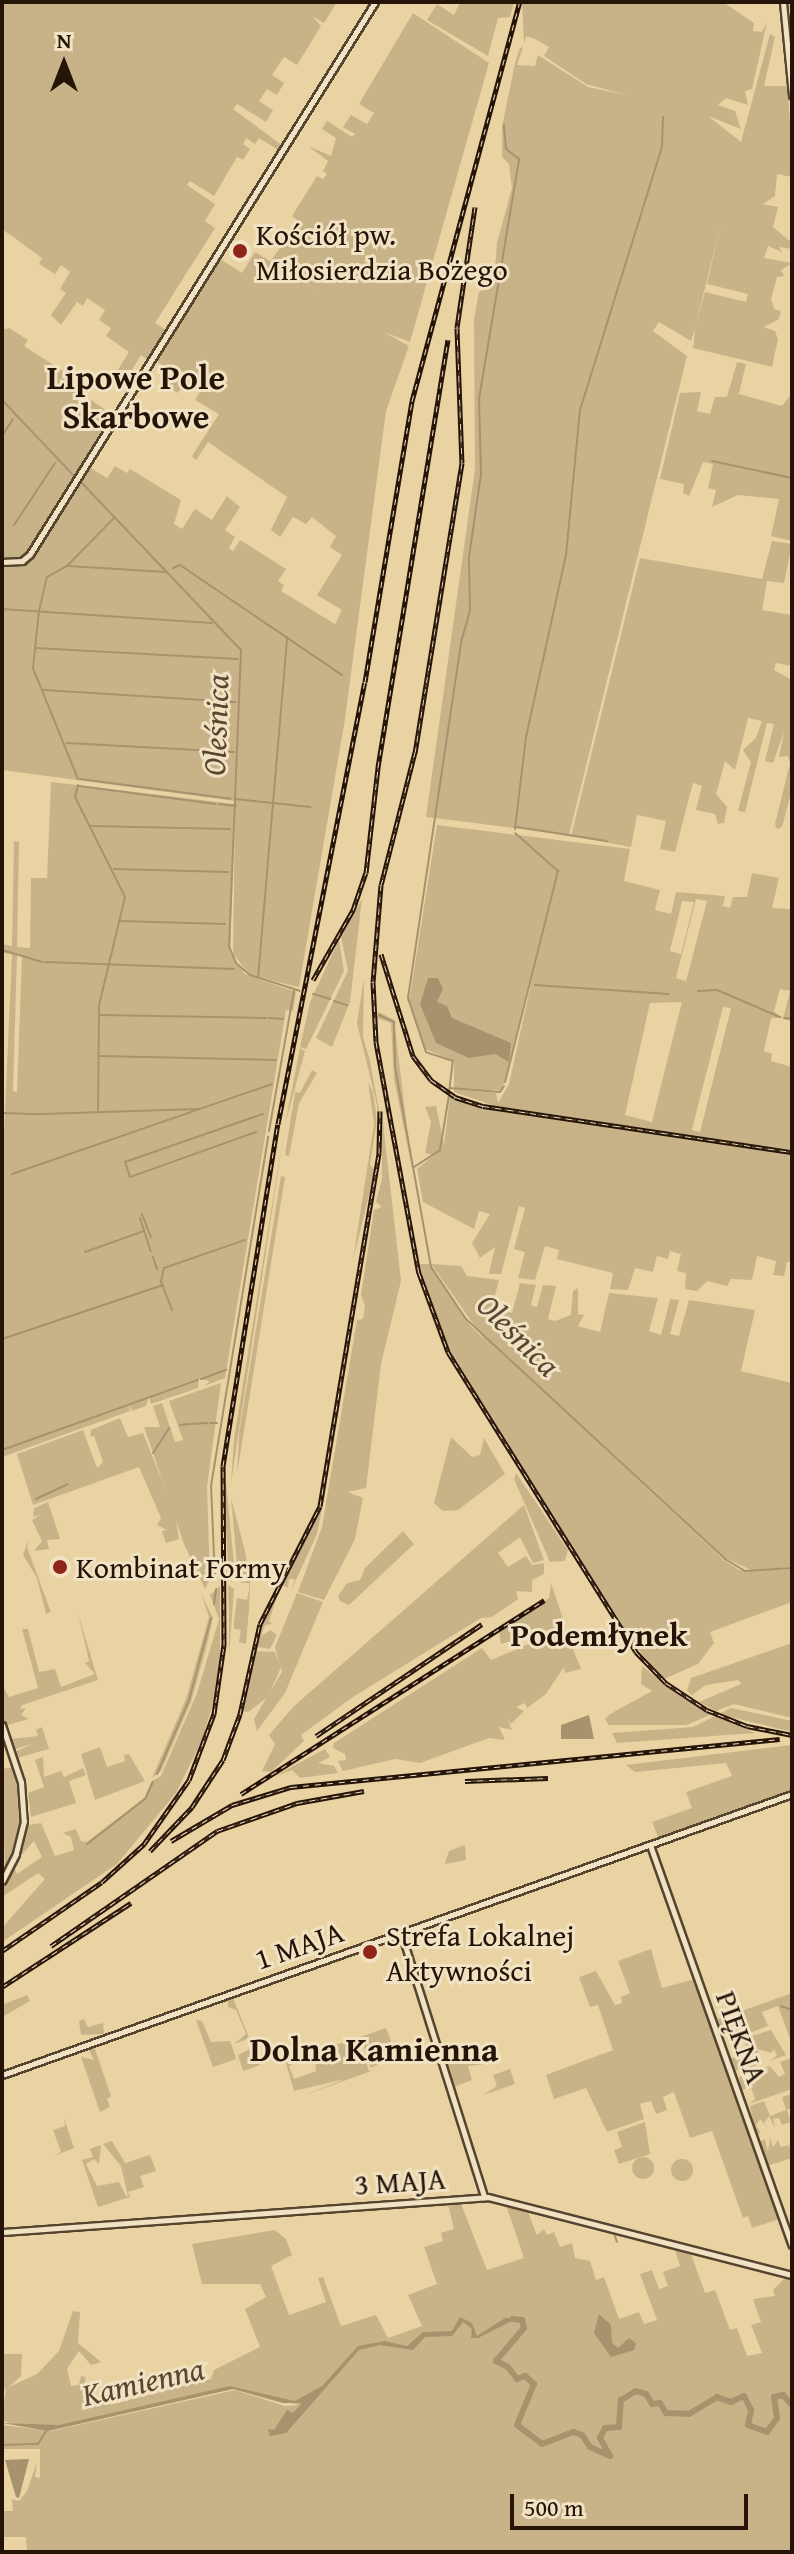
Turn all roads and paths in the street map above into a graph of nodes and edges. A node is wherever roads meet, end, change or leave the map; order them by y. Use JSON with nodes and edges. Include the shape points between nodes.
{"nodes":[{"id":1,"x":375,"y":2,"type":"edge"},
{"id":2,"x":783,"y":2,"type":"edge"},
{"id":3,"x":792,"y":96,"type":"edge"},
{"id":4,"x":2,"y":562,"type":"edge"},
{"id":5,"x":2,"y":1725,"type":"edge"},
{"id":6,"x":792,"y":1794,"type":"edge"},
{"id":7,"x":650,"y":1845,"type":"junction"},
{"id":8,"x":2,"y":1881,"type":"edge"},
{"id":9,"x":401,"y":1933,"type":"junction"},
{"id":10,"x":2,"y":2075,"type":"edge"},
{"id":11,"x":484,"y":2197,"type":"junction"},
{"id":12,"x":2,"y":2232,"type":"edge"},
{"id":13,"x":792,"y":2245,"type":"edge"},
{"id":14,"x":792,"y":2275,"type":"edge"}],
"edges":[{"from":1,"to":4,"type":"street","via":[[26,559]]},
{"from":2,"to":3,"type":"street"},
{"from":5,"to":8,"type":"street","via":[[21,1782],[24,1821]]},
{"from":6,"to":7,"type":"street","name":"1 MAJA"},
{"from":7,"to":9,"type":"street","name":"1 MAJA"},
{"from":7,"to":13,"type":"street","name":"PIĘKNA"},
{"from":9,"to":10,"type":"street","name":"1 MAJA"},
{"from":9,"to":11,"type":"street"},
{"from":11,"to":12,"type":"street","name":"3 MAJA"},
{"from":11,"to":14,"type":"street","name":"3 MAJA"}]}
